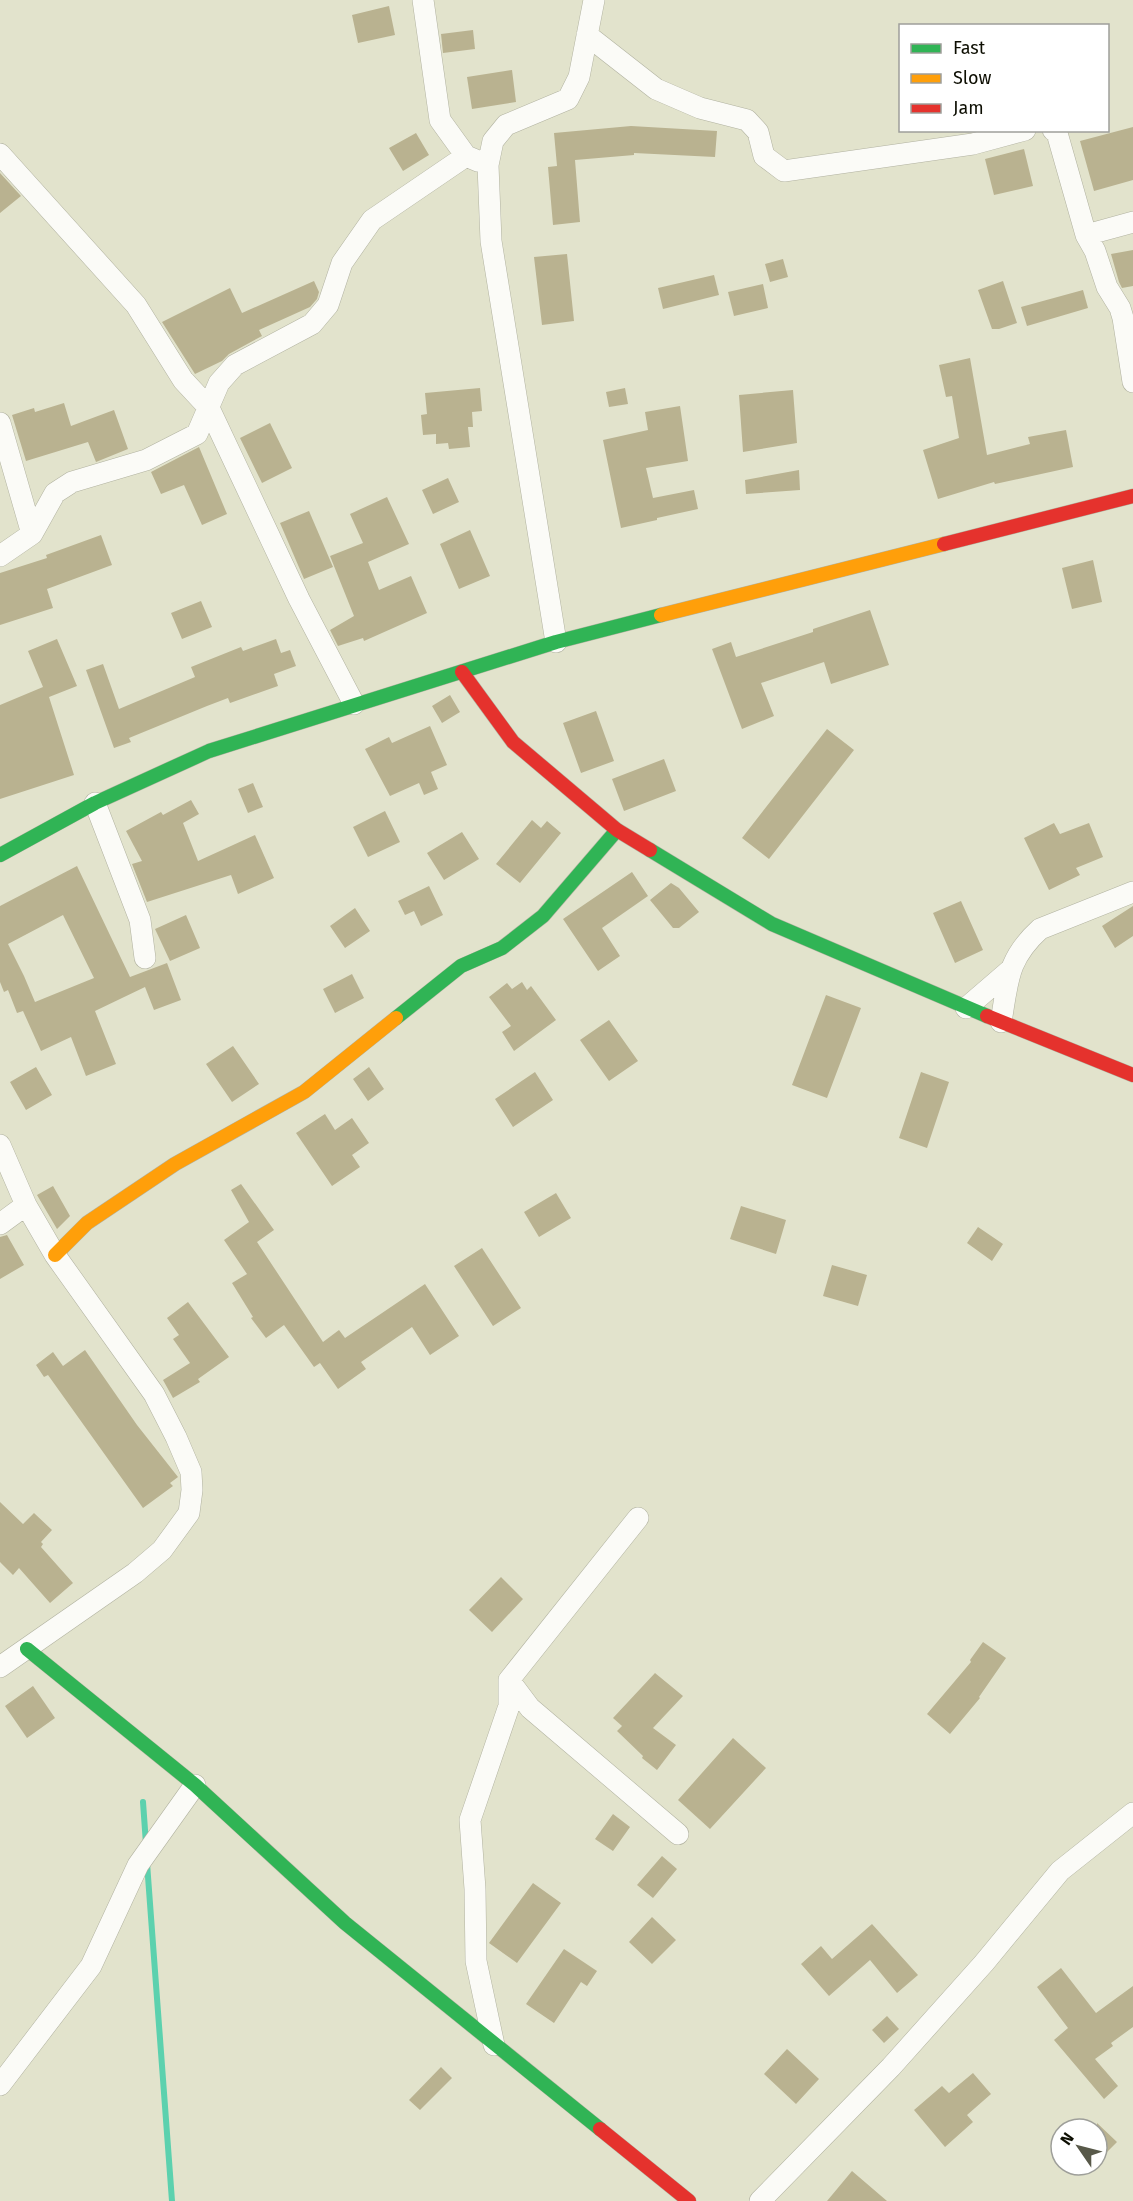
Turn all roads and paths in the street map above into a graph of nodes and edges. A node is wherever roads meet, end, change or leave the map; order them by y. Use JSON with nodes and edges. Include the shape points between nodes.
{"nodes":[{"id":1,"x":423,"y":0,"type":"edge"},
{"id":2,"x":594,"y":0,"type":"edge"},
{"id":3,"x":587,"y":35,"type":"junction"},
{"id":4,"x":1018,"y":132,"type":"edge"},
{"id":5,"x":1056,"y":132,"type":"edge"},
{"id":6,"x":0,"y":154,"type":"edge"},
{"id":7,"x":466,"y":156,"type":"junction"},
{"id":8,"x":488,"y":165,"type":"junction"},
{"id":9,"x":1133,"y":222,"type":"edge"},
{"id":10,"x":1086,"y":235,"type":"junction"},
{"id":11,"x":1133,"y":382,"type":"edge"},
{"id":12,"x":209,"y":408,"type":"junction"},
{"id":13,"x":0,"y":423,"type":"edge"},
{"id":14,"x":196,"y":434,"type":"junction"},
{"id":15,"x":233,"y":459,"type":"junction"},
{"id":16,"x":1133,"y":496,"type":"edge"},
{"id":17,"x":32,"y":534,"type":"junction"},
{"id":18,"x":0,"y":556,"type":"edge"},
{"id":19,"x":556,"y":642,"type":"junction"},
{"id":20,"x":462,"y":672,"type":"junction"},
{"id":21,"x":354,"y":704,"type":"junction"},
{"id":22,"x":94,"y":802,"type":"junction"},
{"id":23,"x":617,"y":830,"type":"junction"},
{"id":24,"x":0,"y":855,"type":"edge"},
{"id":25,"x":1133,"y":892,"type":"edge"},
{"id":26,"x":145,"y":958,"type":"dead end"},
{"id":27,"x":1009,"y":970,"type":"junction"},
{"id":28,"x":966,"y":1008,"type":"junction"},
{"id":29,"x":1001,"y":1022,"type":"junction"},
{"id":30,"x":1133,"y":1075,"type":"edge"},
{"id":31,"x":0,"y":1145,"type":"edge"},
{"id":32,"x":26,"y":1205,"type":"junction"},
{"id":33,"x":0,"y":1224,"type":"edge"},
{"id":34,"x":55,"y":1255,"type":"junction"},
{"id":35,"x":638,"y":1518,"type":"dead end"},
{"id":36,"x":27,"y":1649,"type":"junction"},
{"id":37,"x":0,"y":1667,"type":"edge"},
{"id":38,"x":509,"y":1680,"type":"junction"},
{"id":39,"x":195,"y":1785,"type":"junction"},
{"id":40,"x":1133,"y":1813,"type":"edge"},
{"id":41,"x":678,"y":1834,"type":"dead end"},
{"id":42,"x":494,"y":2045,"type":"junction"},
{"id":43,"x":0,"y":2085,"type":"edge"},
{"id":44,"x":688,"y":2201,"type":"edge"},
{"id":45,"x":760,"y":2201,"type":"edge"}],
"edges":[{"from":1,"to":7,"type":"street","via":[[440,120]]},
{"from":2,"to":3,"type":"street"},
{"from":3,"to":4,"type":"street","via":[[656,89],[700,108],[747,120],[758,132],[764,156],[784,171],[973,144]]},
{"from":3,"to":8,"type":"street","via":[[579,77],[568,99],[506,125],[494,141]]},
{"from":5,"to":10,"type":"street"},
{"from":6,"to":12,"type":"street","via":[[136,305],[183,380]]},
{"from":7,"to":8,"type":"street"},
{"from":7,"to":12,"type":"street","via":[[372,220],[342,263],[328,305],[312,324],[236,365],[219,383]]},
{"from":8,"to":19,"type":"street","via":[[491,242]]},
{"from":9,"to":10,"type":"street"},
{"from":10,"to":11,"type":"street","via":[[1120,308]]},
{"from":12,"to":14,"type":"street"},
{"from":12,"to":15,"type":"street"},
{"from":13,"to":17,"type":"street"},
{"from":14,"to":15,"type":"street"},
{"from":14,"to":17,"type":"street","via":[[146,460],[72,482],[55,493]]},
{"from":15,"to":21,"type":"street"},
{"from":16,"to":19,"type":"street"},
{"from":17,"to":18,"type":"street"},
{"from":19,"to":20,"type":"street"},
{"from":20,"to":21,"type":"street"},
{"from":20,"to":23,"type":"street","via":[[513,742]]},
{"from":21,"to":22,"type":"street","via":[[209,751]]},
{"from":22,"to":24,"type":"street"},
{"from":22,"to":26,"type":"street","via":[[140,920]]},
{"from":23,"to":28,"type":"street","via":[[772,924]]},
{"from":23,"to":34,"type":"street","via":[[543,916],[502,948],[461,966],[304,1092],[175,1164],[87,1223]]},
{"from":25,"to":27,"type":"street","via":[[1040,929],[1020,950]]},
{"from":27,"to":28,"type":"street"},
{"from":27,"to":29,"type":"street"},
{"from":28,"to":29,"type":"street"},
{"from":29,"to":30,"type":"street"},
{"from":31,"to":32,"type":"street"},
{"from":32,"to":33,"type":"street"},
{"from":32,"to":34,"type":"street"},
{"from":34,"to":36,"type":"street","via":[[154,1394],[191,1472],[192,1490],[189,1513],[162,1550]]},
{"from":35,"to":38,"type":"street"},
{"from":36,"to":37,"type":"street"},
{"from":36,"to":39,"type":"street"},
{"from":38,"to":41,"type":"street","via":[[530,1708]]},
{"from":38,"to":42,"type":"street","via":[[509,1706],[470,1820],[476,1961]]},
{"from":39,"to":42,"type":"street","via":[[345,1923]]},
{"from":39,"to":43,"type":"street","via":[[138,1865],[91,1966]]},
{"from":40,"to":45,"type":"street","via":[[1060,1871],[891,2067]]},
{"from":42,"to":44,"type":"street"}]}
